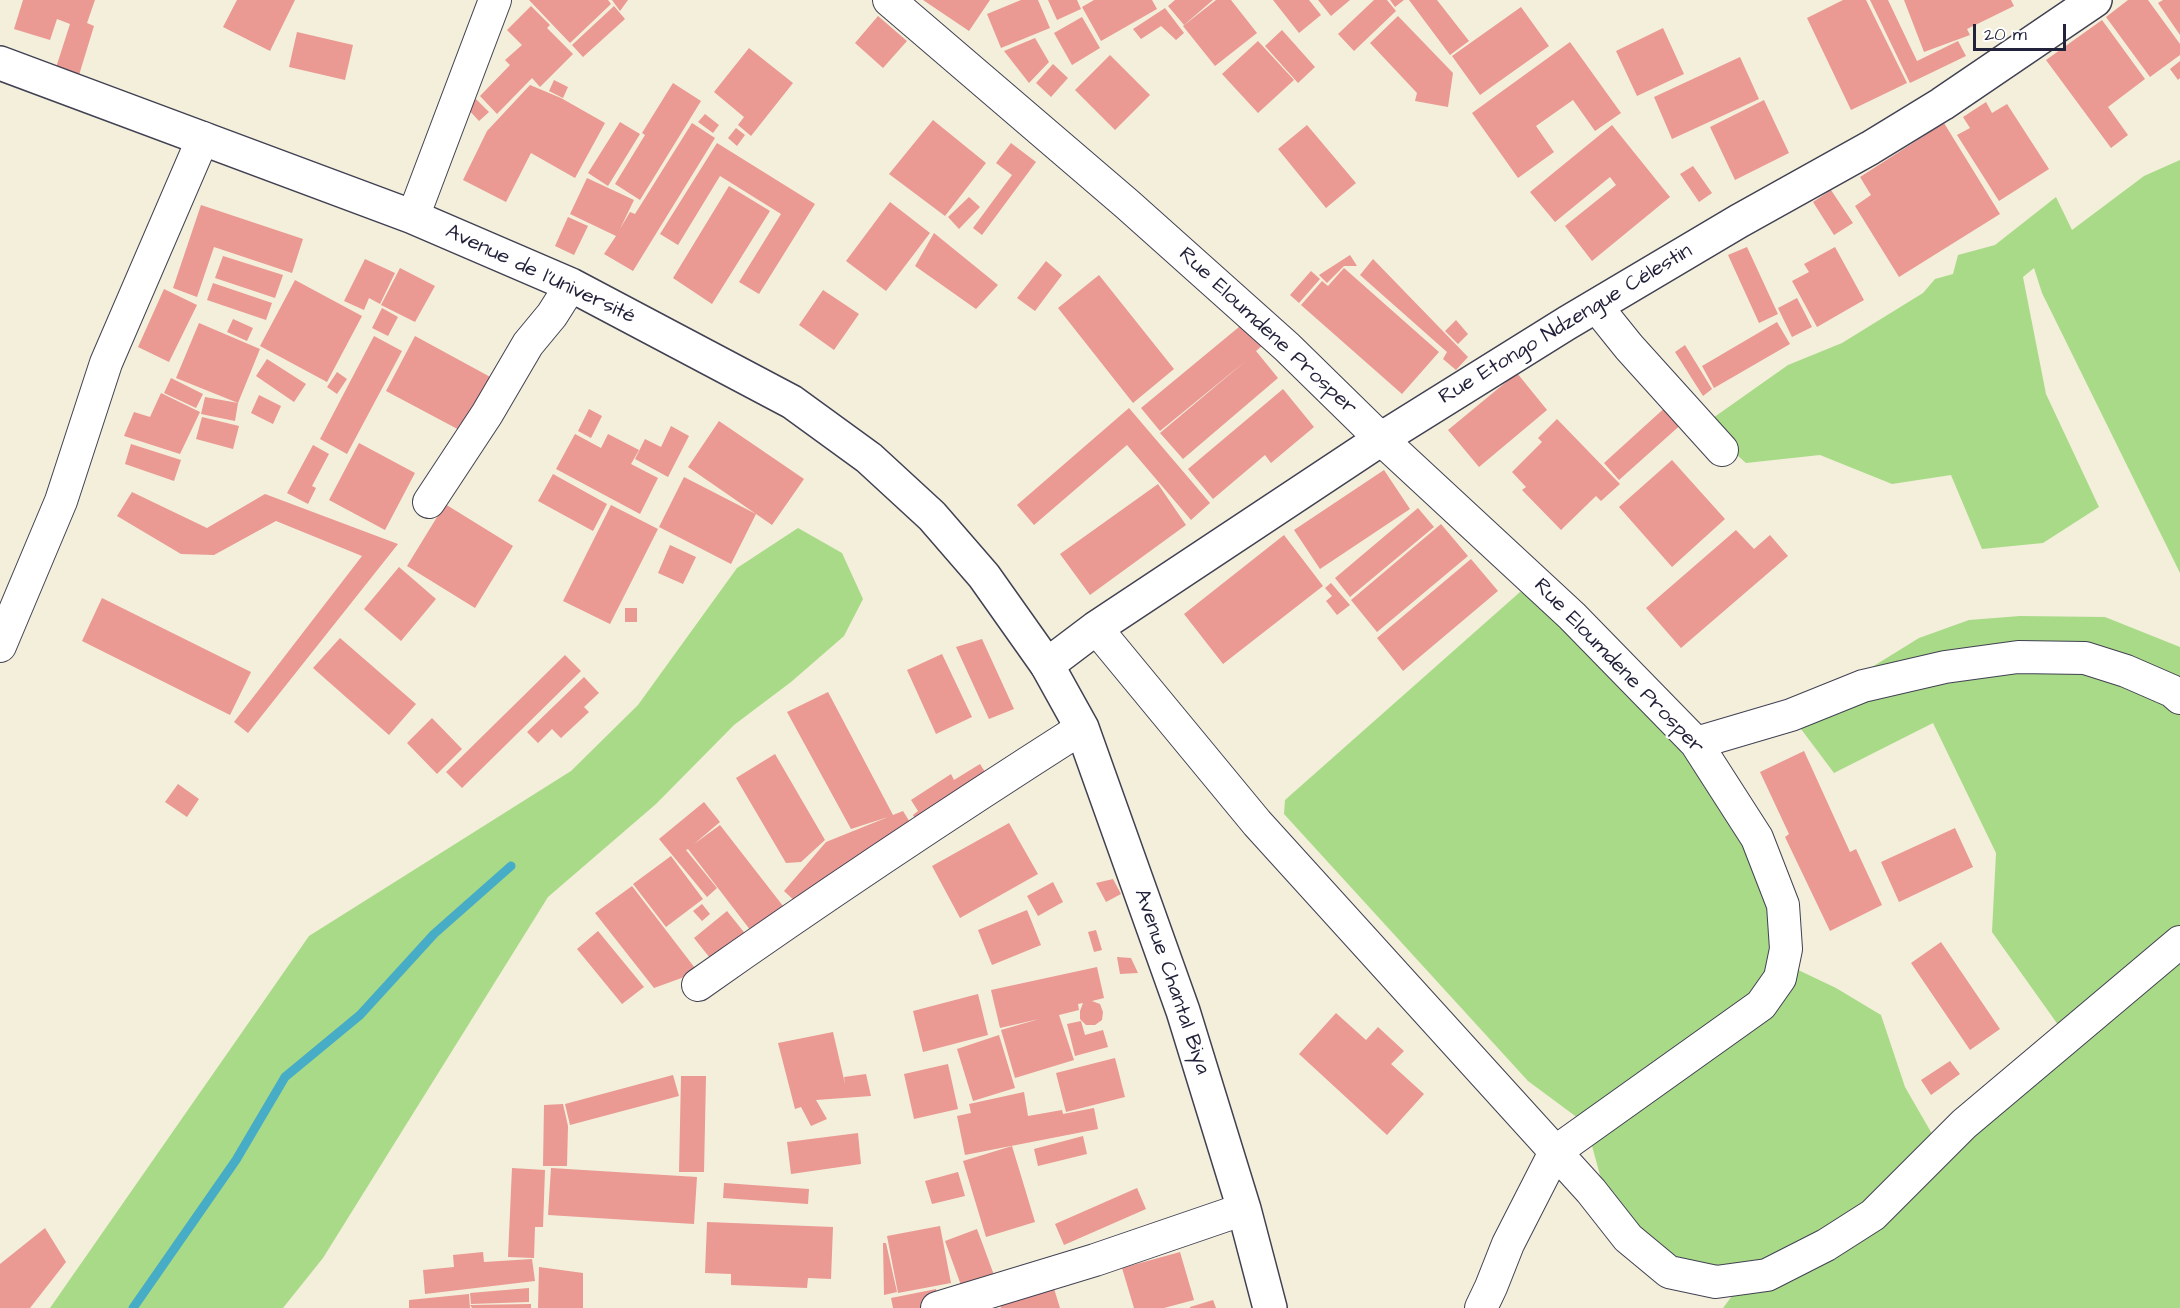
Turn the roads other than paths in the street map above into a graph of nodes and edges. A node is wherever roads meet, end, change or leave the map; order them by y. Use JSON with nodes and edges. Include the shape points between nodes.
{"nodes":[{"id":1,"x":495,"y":0,"type":"edge"},
{"id":2,"x":889,"y":0,"type":"edge"},
{"id":3,"x":2095,"y":0,"type":"edge"},
{"id":4,"x":0,"y":63,"type":"edge"},
{"id":5,"x":203,"y":138,"type":"junction"},
{"id":6,"x":413,"y":217,"type":"junction"},
{"id":7,"x":571,"y":285,"type":"junction"},
{"id":8,"x":1596,"y":306,"type":"junction"},
{"id":9,"x":1381,"y":439,"type":"junction"},
{"id":10,"x":1722,"y":450,"type":"dead end"},
{"id":11,"x":429,"y":502,"type":"dead end"},
{"id":12,"x":1096,"y":628,"type":"junction"},
{"id":13,"x":0,"y":646,"type":"edge"},
{"id":14,"x":1047,"y":665,"type":"junction"},
{"id":15,"x":2180,"y":698,"type":"edge"},
{"id":16,"x":1082,"y":728,"type":"junction"},
{"id":17,"x":1696,"y":743,"type":"junction"},
{"id":18,"x":2180,"y":942,"type":"edge"},
{"id":19,"x":698,"y":986,"type":"dead end"},
{"id":20,"x":1555,"y":1152,"type":"junction"},
{"id":21,"x":1244,"y":1209,"type":"junction"},
{"id":22,"x":938,"y":1308,"type":"edge"},
{"id":23,"x":1270,"y":1308,"type":"edge"},
{"id":24,"x":1481,"y":1308,"type":"edge"}],
"edges":[{"from":1,"to":6,"type":"street"},
{"from":2,"to":9,"type":"street","name":"Rue Eloumdene Prosper","via":[[1287,346]]},
{"from":3,"to":8,"type":"main road","name":"Rue Etongo Ndzengue Célestin","via":[[1942,104]]},
{"from":4,"to":5,"type":"main road","name":"Avenue de l'Université"},
{"from":5,"to":6,"type":"main road","name":"Avenue de l'Université"},
{"from":5,"to":13,"type":"street","via":[[106,363],[61,501]]},
{"from":6,"to":7,"type":"main road","name":"Avenue de l'Université"},
{"from":7,"to":11,"type":"street","via":[[528,344]]},
{"from":7,"to":14,"type":"main road","name":"Avenue de l'Université","via":[[792,402],[869,458],[932,516],[984,576]]},
{"from":8,"to":9,"type":"main road","name":"Rue Etongo Ndzengue Célestin"},
{"from":8,"to":10,"type":"street"},
{"from":9,"to":12,"type":"main road","name":"Rue Etongo Ndzengue Célestin"},
{"from":9,"to":17,"type":"street","name":"Rue Eloumdene Prosper","via":[[1572,616]]},
{"from":12,"to":14,"type":"main road","name":"Rue Etongo Ndzengue Célestin"},
{"from":12,"to":20,"type":"street","via":[[1257,823]]},
{"from":14,"to":16,"type":"main road","name":"Avenue Chantal Biya"},
{"from":15,"to":17,"type":"street","via":[[2126,671],[2085,658],[2018,657],[1945,667],[1863,686],[1791,715]]},
{"from":16,"to":19,"type":"street","via":[[941,817]]},
{"from":16,"to":21,"type":"main road","name":"Avenue Chantal Biya","via":[[1183,1011]]},
{"from":17,"to":20,"type":"street","name":"Rue Eloumdene Prosper","via":[[1757,838],[1783,905],[1786,949],[1780,978],[1761,1005]]},
{"from":18,"to":20,"type":"street","via":[[1964,1124],[1873,1215],[1767,1275],[1716,1282],[1669,1272],[1628,1238]]},
{"from":20,"to":24,"type":"street","via":[[1508,1244]]},
{"from":21,"to":22,"type":"street"},
{"from":21,"to":23,"type":"main road","name":"Avenue Chantal Biya"}]}
